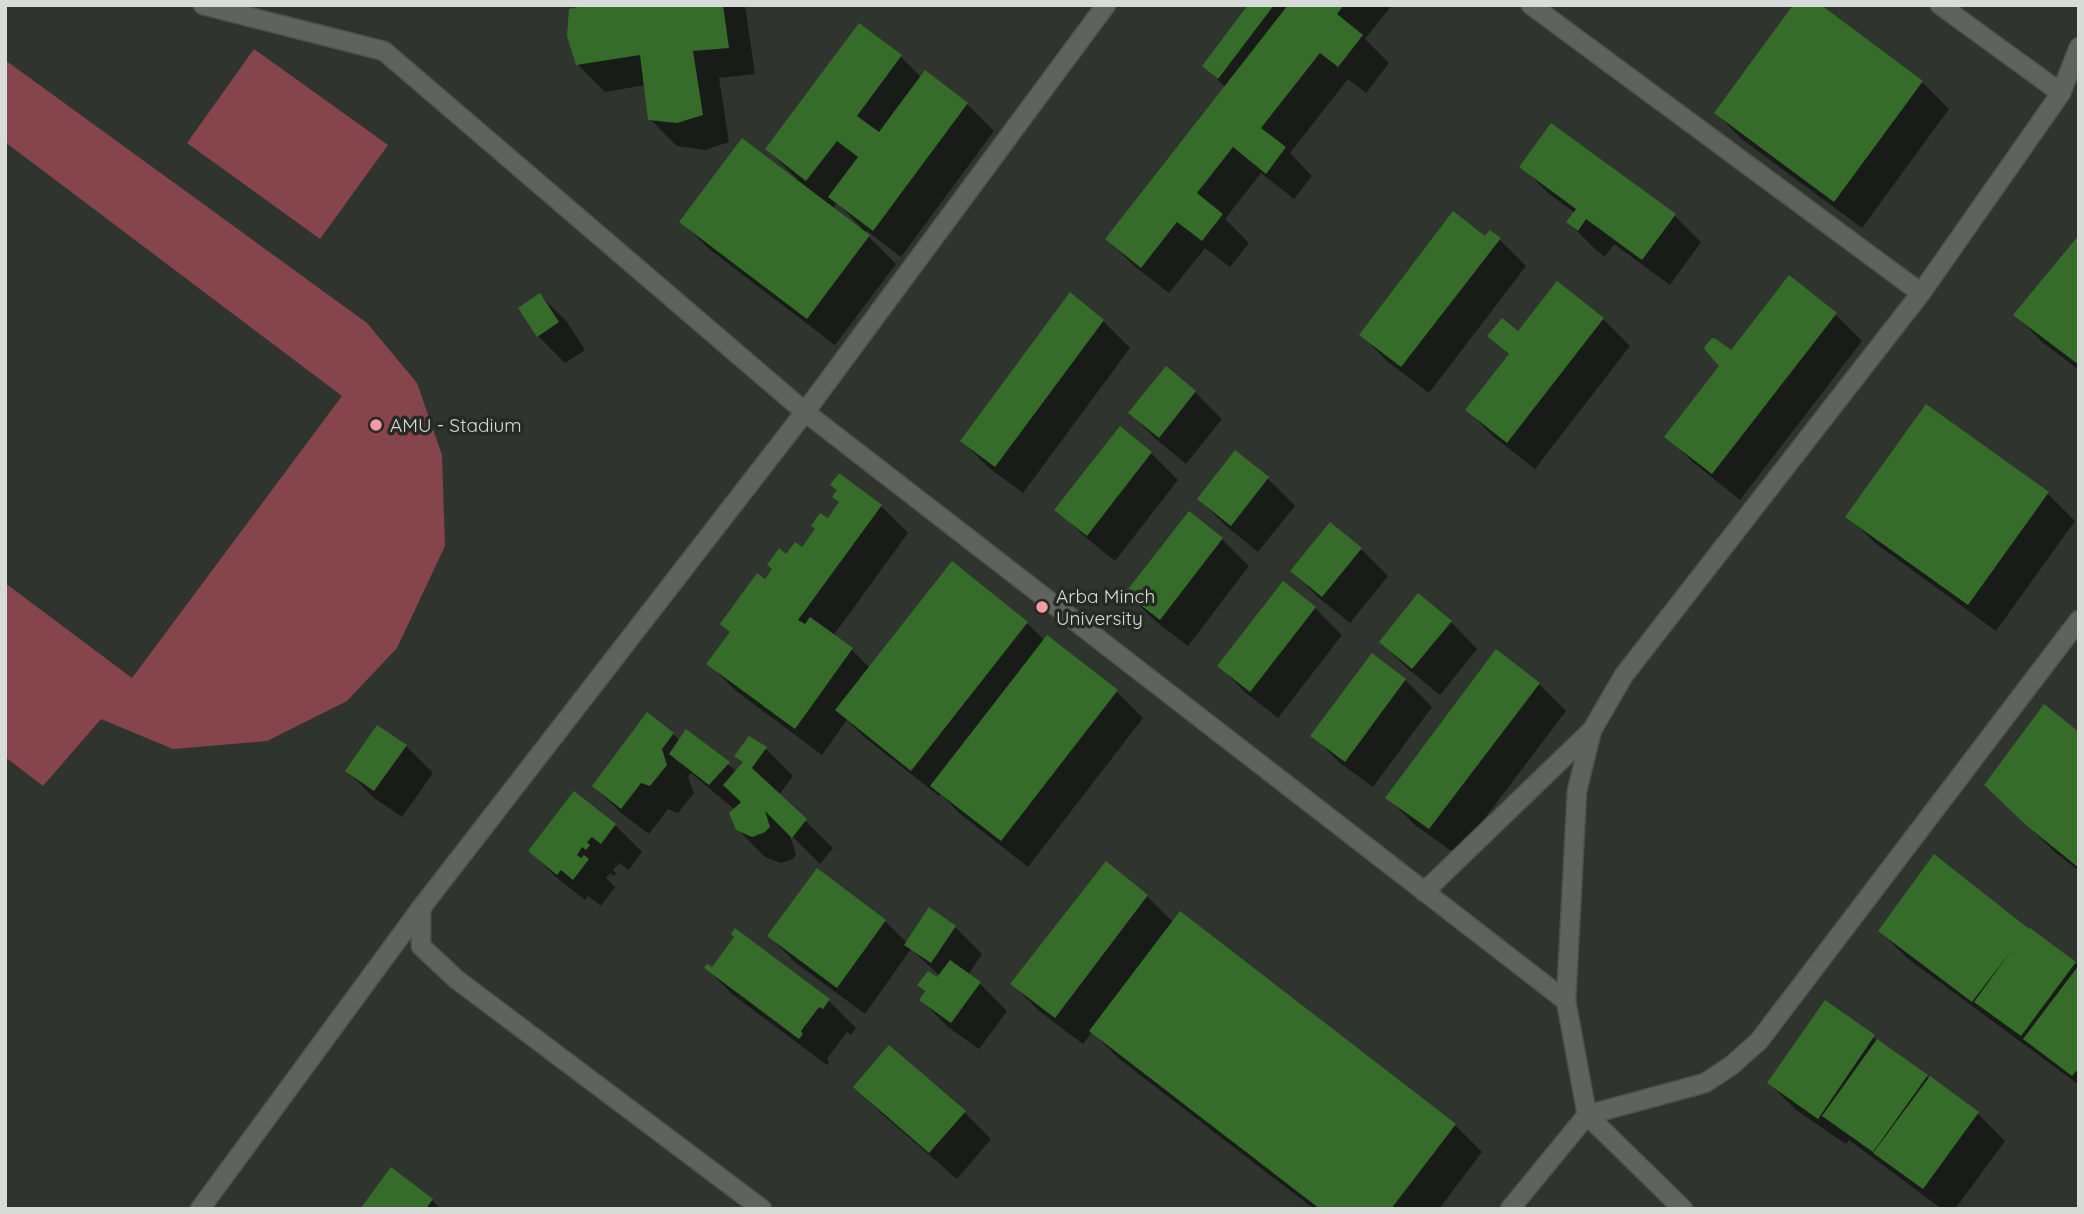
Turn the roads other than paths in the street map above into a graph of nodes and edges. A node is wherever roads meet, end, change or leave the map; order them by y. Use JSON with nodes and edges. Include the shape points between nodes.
{"nodes":[{"id":1,"x":203,"y":5,"type":"edge"},
{"id":2,"x":1106,"y":5,"type":"edge"},
{"id":3,"x":1531,"y":5,"type":"edge"},
{"id":4,"x":1940,"y":5,"type":"edge"},
{"id":5,"x":2079,"y":47,"type":"edge"},
{"id":6,"x":2061,"y":93,"type":"junction"},
{"id":7,"x":1921,"y":293,"type":"junction"},
{"id":8,"x":805,"y":412,"type":"junction"},
{"id":9,"x":2079,"y":620,"type":"edge"},
{"id":10,"x":1592,"y":730,"type":"junction"},
{"id":11,"x":1424,"y":892,"type":"junction"},
{"id":12,"x":421,"y":908,"type":"junction"},
{"id":13,"x":1566,"y":1001,"type":"junction"},
{"id":14,"x":1587,"y":1115,"type":"junction"},
{"id":15,"x":200,"y":1209,"type":"edge"},
{"id":16,"x":762,"y":1209,"type":"edge"},
{"id":17,"x":1510,"y":1209,"type":"edge"},
{"id":18,"x":1683,"y":1209,"type":"edge"}],
"edges":[{"from":1,"to":8,"type":"lane","via":[[384,51]]},
{"from":2,"to":8,"type":"lane"},
{"from":3,"to":7,"type":"lane"},
{"from":4,"to":6,"type":"lane"},
{"from":5,"to":6,"type":"lane"},
{"from":6,"to":7,"type":"lane"},
{"from":7,"to":10,"type":"lane","via":[[1624,675]]},
{"from":8,"to":11,"type":"lane"},
{"from":8,"to":12,"type":"lane"},
{"from":9,"to":14,"type":"lane","via":[[1759,1041],[1705,1083]]},
{"from":10,"to":11,"type":"lane"},
{"from":10,"to":13,"type":"lane","via":[[1577,791]]},
{"from":11,"to":13,"type":"lane"},
{"from":12,"to":15,"type":"lane"},
{"from":12,"to":16,"type":"lane","via":[[421,946],[456,979]]},
{"from":13,"to":14,"type":"lane"},
{"from":14,"to":17,"type":"lane"},
{"from":14,"to":18,"type":"lane"}]}
